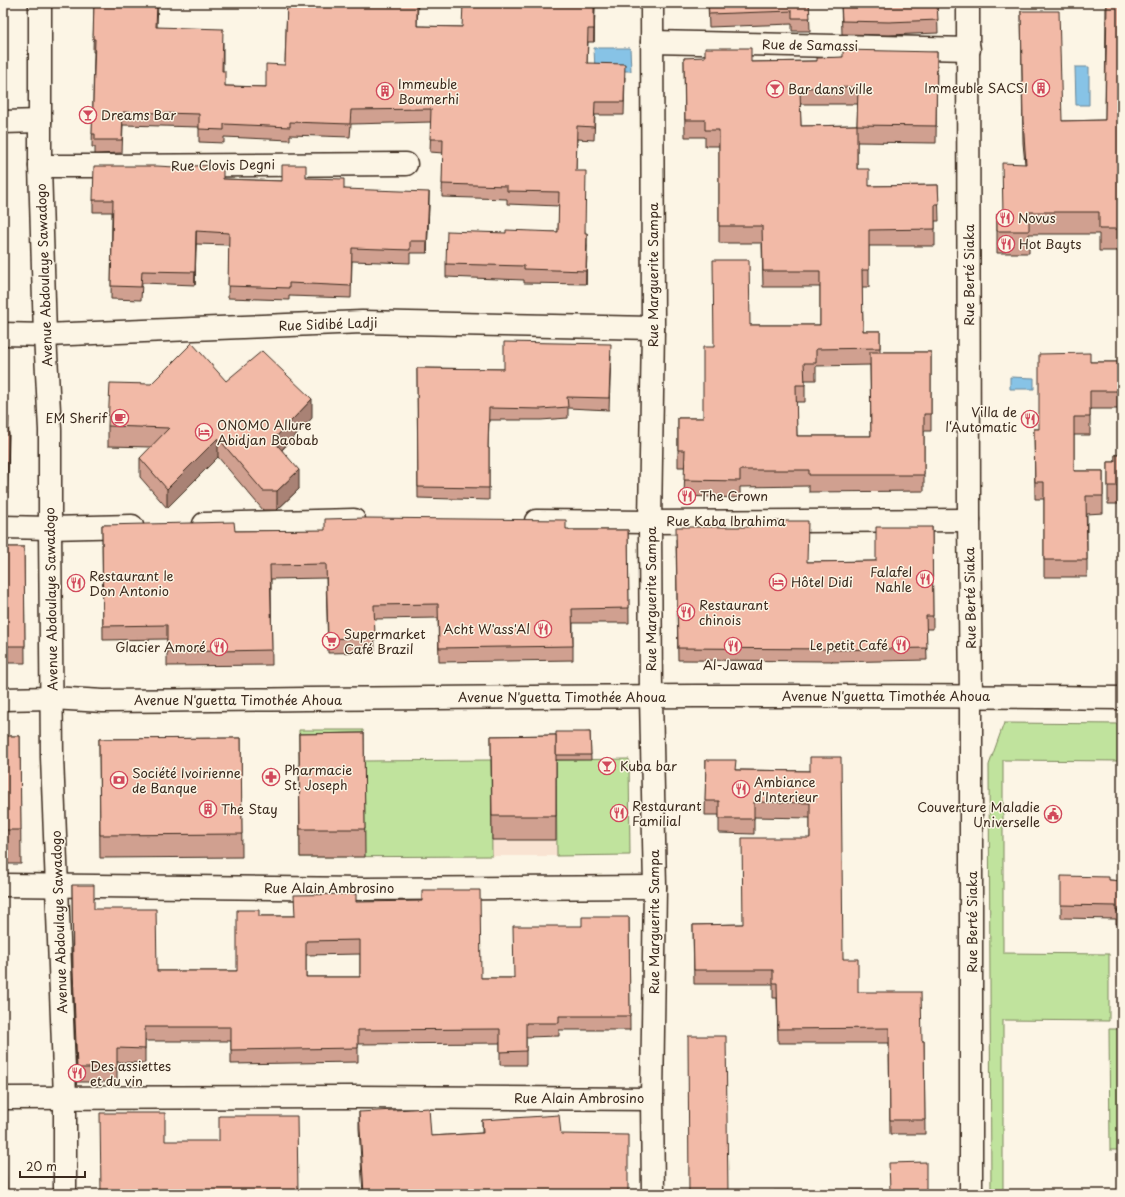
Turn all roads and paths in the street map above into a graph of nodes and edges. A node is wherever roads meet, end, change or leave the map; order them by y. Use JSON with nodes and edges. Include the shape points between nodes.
{"nodes":[{"id":1,"x":40,"y":3,"type":"edge"},
{"id":2,"x":652,"y":3,"type":"edge"},
{"id":3,"x":968,"y":3,"type":"edge"},
{"id":4,"x":652,"y":42,"type":"junction"},
{"id":5,"x":969,"y":49,"type":"junction"},
{"id":6,"x":40,"y":121,"type":"junction"},
{"id":7,"x":3,"y":122,"type":"edge"},
{"id":8,"x":406,"y":164,"type":"dead end"},
{"id":9,"x":40,"y":166,"type":"junction"},
{"id":10,"x":654,"y":328,"type":"junction"},
{"id":11,"x":3,"y":334,"type":"edge"},
{"id":12,"x":45,"y":335,"type":"junction"},
{"id":13,"x":372,"y":520,"type":"edge"},
{"id":14,"x":969,"y":520,"type":"junction"},
{"id":15,"x":515,"y":521,"type":"edge"},
{"id":16,"x":650,"y":522,"type":"junction"},
{"id":17,"x":152,"y":525,"type":"edge"},
{"id":18,"x":183,"y":525,"type":"edge"},
{"id":19,"x":3,"y":527,"type":"edge"},
{"id":20,"x":50,"y":528,"type":"junction"},
{"id":21,"x":971,"y":696,"type":"junction"},
{"id":22,"x":651,"y":697,"type":"junction"},
{"id":23,"x":52,"y":698,"type":"junction"},
{"id":24,"x":1122,"y":698,"type":"edge"},
{"id":25,"x":3,"y":699,"type":"edge"},
{"id":26,"x":3,"y":885,"type":"edge"},
{"id":27,"x":58,"y":886,"type":"junction"},
{"id":28,"x":656,"y":887,"type":"junction"},
{"id":29,"x":65,"y":1097,"type":"junction"},
{"id":30,"x":3,"y":1098,"type":"edge"},
{"id":31,"x":652,"y":1099,"type":"junction"},
{"id":32,"x":65,"y":1194,"type":"edge"},
{"id":33,"x":653,"y":1194,"type":"edge"},
{"id":34,"x":971,"y":1194,"type":"edge"}],
"edges":[{"from":1,"to":6,"type":"street","name":"Avenue Abdoulaye Sawadogo"},
{"from":2,"to":4,"type":"street","name":"Rue Marguerite Sampa"},
{"from":3,"to":5,"type":"street","name":"Rue Berté Siaka"},
{"from":4,"to":5,"type":"street","name":"Rue de Samassi"},
{"from":4,"to":10,"type":"street","name":"Rue Marguerite Sampa"},
{"from":5,"to":14,"type":"street","name":"Rue Berté Siaka"},
{"from":6,"to":7,"type":"street"},
{"from":6,"to":9,"type":"street","name":"Avenue Abdoulaye Sawadogo"},
{"from":8,"to":9,"type":"street","name":"Rue Clovis Degni"},
{"from":9,"to":12,"type":"street","name":"Avenue Abdoulaye Sawadogo"},
{"from":10,"to":12,"type":"street","name":"Rue Sidibé Ladji","via":[[362,322]]},
{"from":10,"to":16,"type":"street","name":"Rue Marguerite Sampa"},
{"from":11,"to":12,"type":"street","name":"Rue Sidibé Ladji"},
{"from":12,"to":20,"type":"street","name":"Avenue Abdoulaye Sawadogo","via":[[50,430]]},
{"from":13,"to":18,"type":"street"},
{"from":14,"to":16,"type":"street","name":"Rue Kaba Ibrahima"},
{"from":14,"to":21,"type":"street","name":"Rue Berté Siaka"},
{"from":15,"to":16,"type":"street","name":"Rue Kaba Ibrahima"},
{"from":16,"to":22,"type":"street","name":"Rue Marguerite Sampa"},
{"from":17,"to":20,"type":"street"},
{"from":19,"to":20,"type":"street"},
{"from":20,"to":23,"type":"street","name":"Avenue Abdoulaye Sawadogo"},
{"from":21,"to":22,"type":"street","name":"Avenue N'guetta Timothée Ahoua"},
{"from":21,"to":24,"type":"street","name":"Avenue N'guetta Timothée Ahoua"},
{"from":21,"to":34,"type":"street","name":"Rue Berté Siaka"},
{"from":22,"to":23,"type":"street","name":"Avenue N'guetta Timothée Ahoua","via":[[111,701]]},
{"from":22,"to":28,"type":"street","name":"Rue Marguerite Sampa"},
{"from":23,"to":25,"type":"street","name":"Avenue N'guetta Timothée Ahoua"},
{"from":23,"to":27,"type":"street","name":"Avenue Abdoulaye Sawadogo"},
{"from":26,"to":27,"type":"street","name":"Rue Alain Ambrosino"},
{"from":27,"to":28,"type":"street","name":"Rue Alain Ambrosino","via":[[364,889]]},
{"from":27,"to":29,"type":"street","name":"Avenue Abdoulaye Sawadogo"},
{"from":28,"to":31,"type":"street","name":"Rue Marguerite Sampa"},
{"from":29,"to":30,"type":"street","name":"Rue Alain Ambrosino"},
{"from":29,"to":31,"type":"street","name":"Rue Alain Ambrosino"},
{"from":29,"to":32,"type":"street","name":"Avenue Abdoulaye Sawadogo"},
{"from":31,"to":33,"type":"street","name":"Rue Marguerite Sampa"}]}
